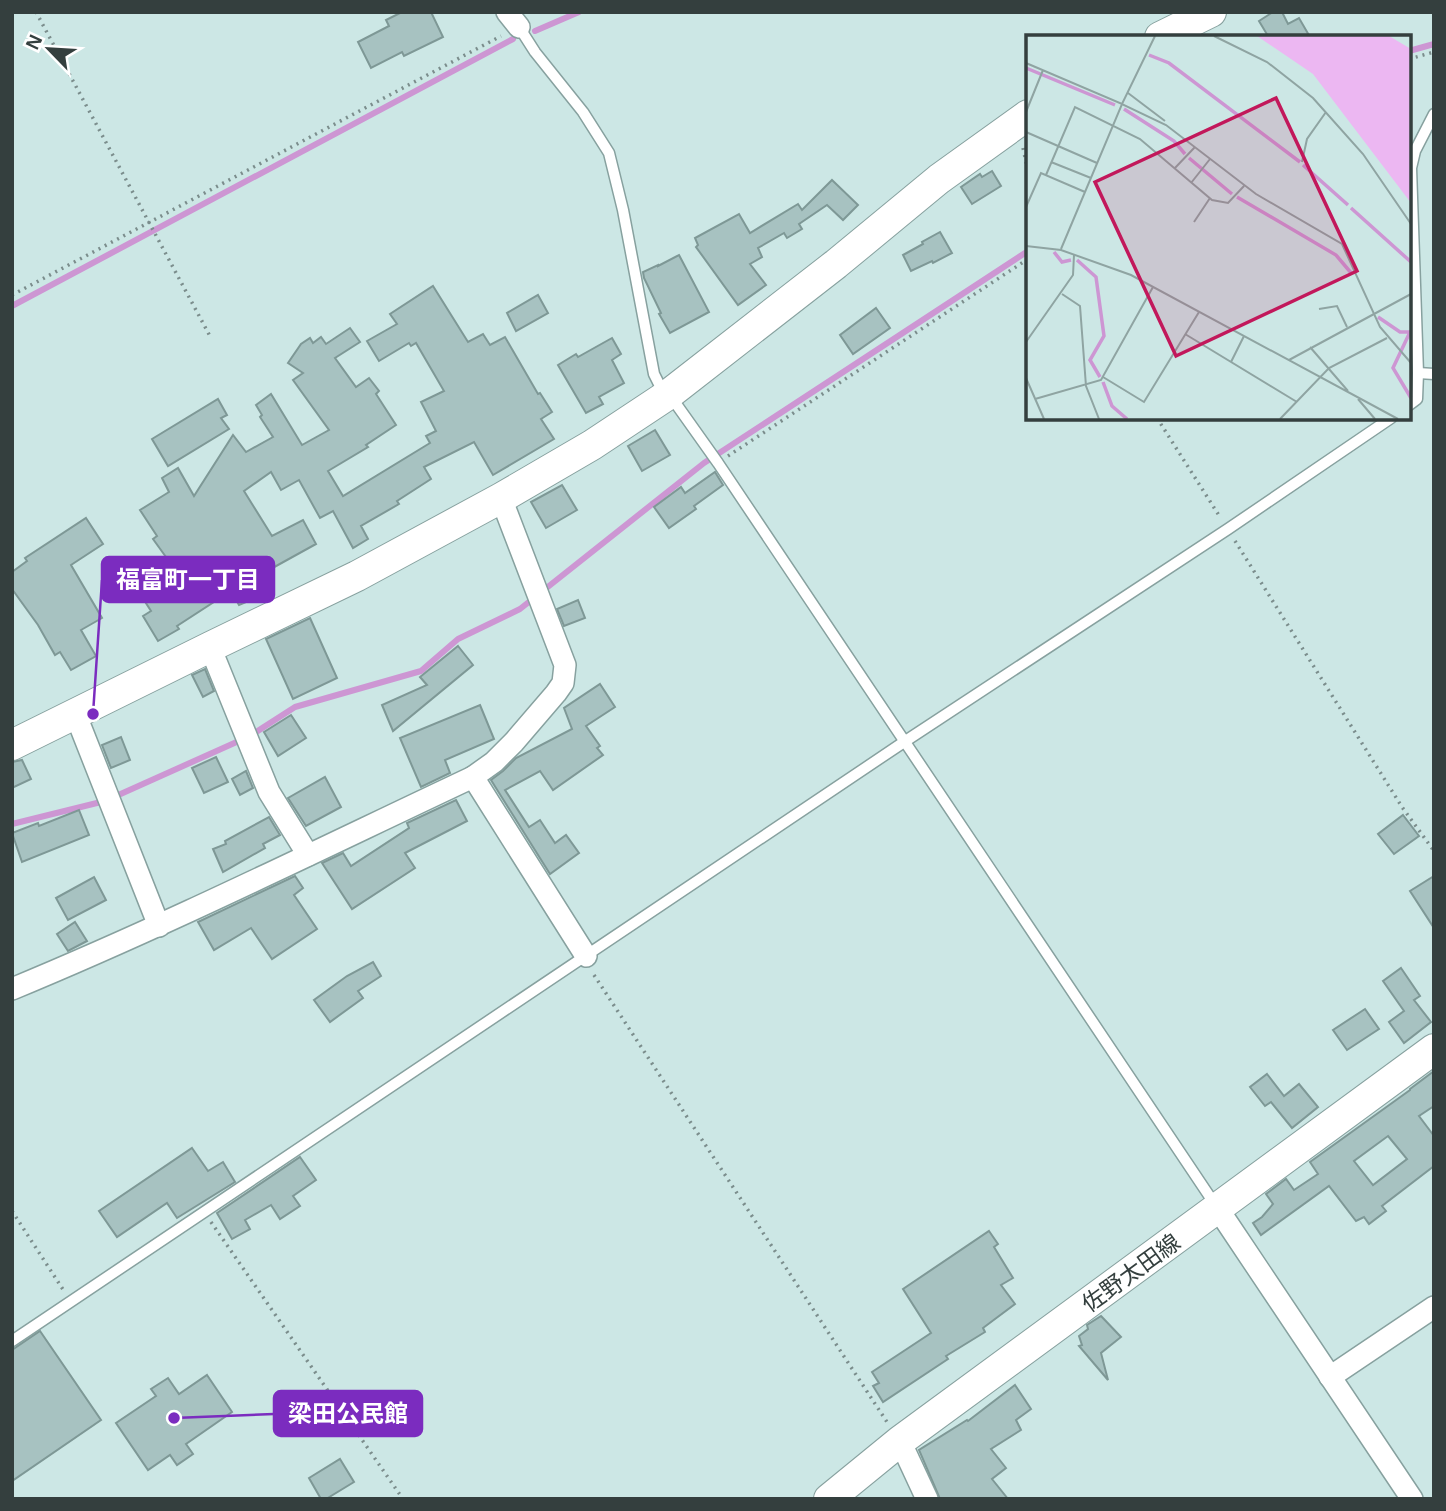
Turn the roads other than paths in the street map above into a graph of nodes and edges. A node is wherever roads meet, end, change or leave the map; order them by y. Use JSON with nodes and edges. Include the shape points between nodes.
{"nodes":[{"id":1,"x":1211,"y":12,"type":"edge"},
{"id":2,"x":513,"y":20,"type":"edge"},
{"id":3,"x":1164,"y":35,"type":"edge"},
{"id":4,"x":1434,"y":114,"type":"edge"},
{"id":5,"x":1026,"y":116,"type":"edge"},
{"id":6,"x":1418,"y":373,"type":"junction"},
{"id":7,"x":1434,"y":374,"type":"edge"},
{"id":8,"x":669,"y":394,"type":"junction"},
{"id":9,"x":1411,"y":404,"type":"edge"},
{"id":10,"x":1388,"y":420,"type":"edge"},
{"id":11,"x":501,"y":498,"type":"junction"},
{"id":12,"x":210,"y":647,"type":"junction"},
{"id":13,"x":75,"y":713,"type":"junction"},
{"id":14,"x":904,"y":742,"type":"junction"},
{"id":15,"x":12,"y":745,"type":"edge"},
{"id":16,"x":473,"y":776,"type":"junction"},
{"id":17,"x":308,"y":855,"type":"junction"},
{"id":18,"x":159,"y":926,"type":"junction"},
{"id":19,"x":584,"y":957,"type":"junction"},
{"id":20,"x":12,"y":989,"type":"edge"},
{"id":21,"x":1434,"y":1049,"type":"edge"},
{"id":22,"x":1218,"y":1209,"type":"junction"},
{"id":23,"x":1434,"y":1307,"type":"edge"},
{"id":24,"x":12,"y":1341,"type":"edge"},
{"id":25,"x":1330,"y":1377,"type":"junction"},
{"id":26,"x":900,"y":1441,"type":"junction"},
{"id":27,"x":829,"y":1499,"type":"edge"},
{"id":28,"x":927,"y":1499,"type":"edge"},
{"id":29,"x":1412,"y":1499,"type":"edge"}],
"edges":[{"from":1,"to":3,"type":"street"},
{"from":2,"to":8,"type":"lane","via":[[609,153],[654,374]]},
{"from":4,"to":6,"type":"lane","via":[[1411,168]]},
{"from":5,"to":8,"type":"street","via":[[939,179]]},
{"from":6,"to":7,"type":"lane"},
{"from":6,"to":9,"type":"lane","via":[[1417,399]]},
{"from":8,"to":11,"type":"street"},
{"from":8,"to":14,"type":"lane"},
{"from":10,"to":14,"type":"lane"},
{"from":11,"to":12,"type":"street","via":[[357,576]]},
{"from":11,"to":16,"type":"street","via":[[565,665],[563,683],[556,693],[508,749]]},
{"from":12,"to":13,"type":"street"},
{"from":12,"to":17,"type":"street","via":[[269,792]]},
{"from":13,"to":15,"type":"street"},
{"from":13,"to":18,"type":"street"},
{"from":14,"to":19,"type":"lane"},
{"from":14,"to":22,"type":"lane"},
{"from":16,"to":17,"type":"street"},
{"from":16,"to":19,"type":"street"},
{"from":17,"to":18,"type":"street"},
{"from":18,"to":20,"type":"street"},
{"from":19,"to":24,"type":"lane"},
{"from":21,"to":22,"type":"street","name":"佐野太田線"},
{"from":22,"to":25,"type":"street"},
{"from":22,"to":26,"type":"street","name":"佐野太田線"},
{"from":23,"to":25,"type":"street"},
{"from":25,"to":29,"type":"street"},
{"from":26,"to":27,"type":"street","name":"佐野太田線"},
{"from":26,"to":28,"type":"street"}]}
